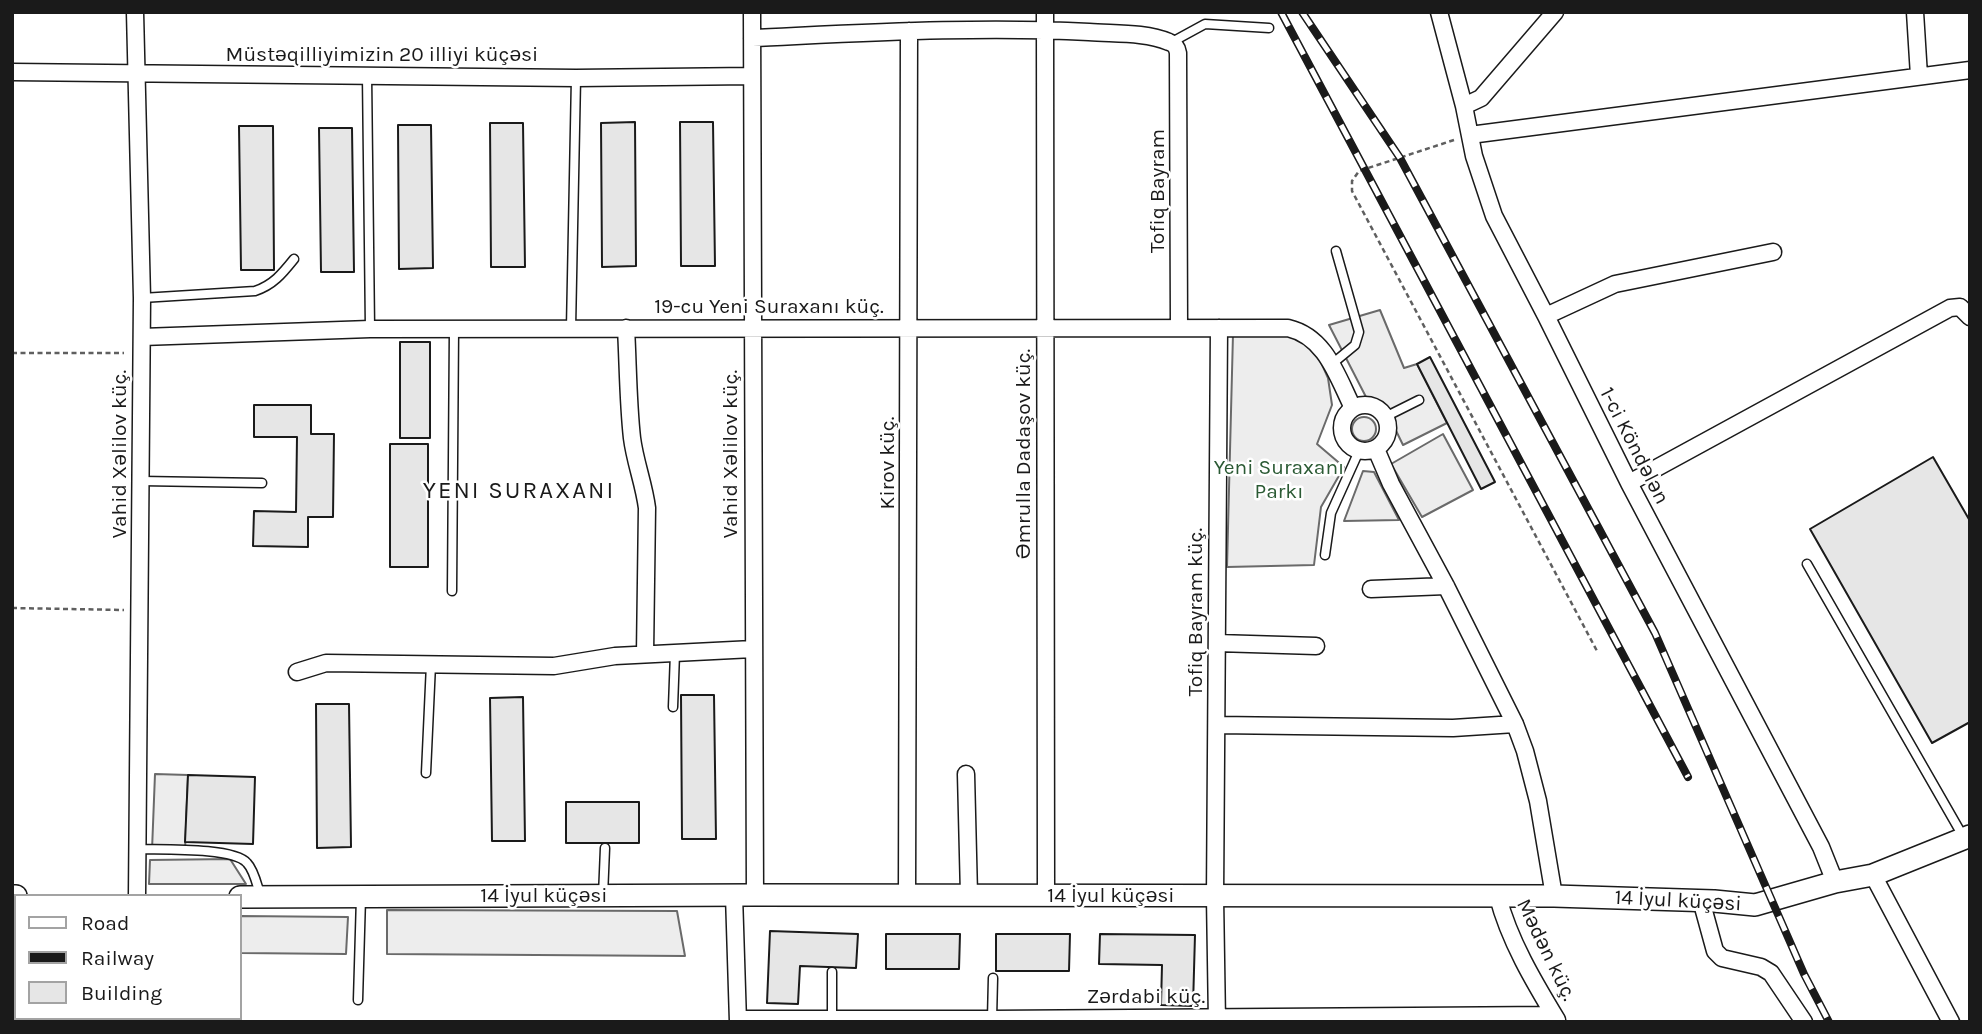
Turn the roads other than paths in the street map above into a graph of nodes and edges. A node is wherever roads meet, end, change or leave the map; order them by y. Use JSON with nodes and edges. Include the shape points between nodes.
{"nodes":[{"id":1,"x":135,"y":12,"type":"edge"},
{"id":2,"x":752,"y":12,"type":"edge"},
{"id":3,"x":1045,"y":12,"type":"edge"},
{"id":4,"x":1439,"y":12,"type":"edge"},
{"id":5,"x":1555,"y":12,"type":"edge"},
{"id":6,"x":1915,"y":12,"type":"edge"},
{"id":7,"x":1269,"y":28,"type":"dead end"},
{"id":8,"x":1045,"y":30,"type":"junction"},
{"id":9,"x":909,"y":31,"type":"junction"},
{"id":10,"x":752,"y":38,"type":"junction"},
{"id":11,"x":1175,"y":48,"type":"junction"},
{"id":12,"x":1970,"y":70,"type":"edge"},
{"id":13,"x":12,"y":72,"type":"edge"},
{"id":14,"x":138,"y":74,"type":"junction"},
{"id":15,"x":367,"y":75,"type":"junction"},
{"id":16,"x":751,"y":76,"type":"junction"},
{"id":17,"x":1919,"y":76,"type":"junction"},
{"id":18,"x":576,"y":78,"type":"junction"},
{"id":19,"x":1464,"y":106,"type":"junction"},
{"id":20,"x":1470,"y":135,"type":"junction"},
{"id":21,"x":1336,"y":251,"type":"dead end"},
{"id":22,"x":1773,"y":251,"type":"dead end"},
{"id":23,"x":293,"y":259,"type":"dead end"},
{"id":24,"x":142,"y":298,"type":"junction"},
{"id":25,"x":1546,"y":316,"type":"junction"},
{"id":26,"x":1970,"y":317,"type":"edge"},
{"id":27,"x":571,"y":328,"type":"junction"},
{"id":28,"x":626,"y":328,"type":"junction"},
{"id":29,"x":752,"y":328,"type":"junction"},
{"id":30,"x":909,"y":328,"type":"junction"},
{"id":31,"x":1045,"y":328,"type":"junction"},
{"id":32,"x":1179,"y":328,"type":"junction"},
{"id":33,"x":1219,"y":328,"type":"junction"},
{"id":34,"x":370,"y":329,"type":"junction"},
{"id":35,"x":454,"y":329,"type":"junction"},
{"id":36,"x":142,"y":345,"type":"junction"},
{"id":37,"x":1332,"y":364,"type":"junction"},
{"id":38,"x":1419,"y":400,"type":"dead end"},
{"id":39,"x":1353,"y":408,"type":"junction"},
{"id":40,"x":1385,"y":417,"type":"junction"},
{"id":41,"x":1376,"y":449,"type":"junction"},
{"id":42,"x":1359,"y":451,"type":"junction"},
{"id":43,"x":141,"y":481,"type":"junction"},
{"id":44,"x":262,"y":483,"type":"dead end"},
{"id":45,"x":1629,"y":483,"type":"junction"},
{"id":46,"x":1325,"y":555,"type":"dead end"},
{"id":47,"x":1807,"y":564,"type":"dead end"},
{"id":48,"x":1446,"y":586,"type":"junction"},
{"id":49,"x":1371,"y":589,"type":"dead end"},
{"id":50,"x":452,"y":591,"type":"dead end"},
{"id":51,"x":1217,"y":643,"type":"junction"},
{"id":52,"x":1316,"y":646,"type":"dead end"},
{"id":53,"x":753,"y":649,"type":"junction"},
{"id":54,"x":675,"y":653,"type":"junction"},
{"id":55,"x":645,"y":654,"type":"junction"},
{"id":56,"x":431,"y":664,"type":"junction"},
{"id":57,"x":298,"y":671,"type":"dead end"},
{"id":58,"x":673,"y":707,"type":"dead end"},
{"id":59,"x":1515,"y":724,"type":"junction"},
{"id":60,"x":1217,"y":726,"type":"junction"},
{"id":61,"x":426,"y":773,"type":"dead end"},
{"id":62,"x":966,"y":774,"type":"dead end"},
{"id":63,"x":1967,"y":837,"type":"edge"},
{"id":64,"x":605,"y":848,"type":"dead end"},
{"id":65,"x":137,"y":849,"type":"junction"},
{"id":66,"x":1873,"y":875,"type":"junction"},
{"id":67,"x":1835,"y":882,"type":"junction"},
{"id":68,"x":136,"y":894,"type":"edge"},
{"id":69,"x":603,"y":895,"type":"junction"},
{"id":70,"x":745,"y":895,"type":"junction"},
{"id":71,"x":907,"y":895,"type":"junction"},
{"id":72,"x":970,"y":895,"type":"junction"},
{"id":73,"x":1046,"y":896,"type":"junction"},
{"id":74,"x":1554,"y":896,"type":"junction"},
{"id":75,"x":250,"y":897,"type":"edge"},
{"id":76,"x":361,"y":897,"type":"junction"},
{"id":77,"x":1216,"y":897,"type":"junction"},
{"id":78,"x":1498,"y":897,"type":"junction"},
{"id":79,"x":1701,"y":900,"type":"junction"},
{"id":80,"x":832,"y":972,"type":"dead end"},
{"id":81,"x":993,"y":978,"type":"dead end"},
{"id":82,"x":358,"y":1000,"type":"dead end"},
{"id":83,"x":1555,"y":1018,"type":"edge"},
{"id":84,"x":832,"y":1019,"type":"junction"},
{"id":85,"x":992,"y":1019,"type":"junction"},
{"id":86,"x":1281,"y":1019,"type":"edge"},
{"id":87,"x":1411,"y":1019,"type":"edge"},
{"id":88,"x":738,"y":1020,"type":"edge"},
{"id":89,"x":1029,"y":1020,"type":"edge"},
{"id":90,"x":1217,"y":1020,"type":"edge"},
{"id":91,"x":1804,"y":1022,"type":"edge"},
{"id":92,"x":1951,"y":1022,"type":"edge"}],
"edges":[{"from":1,"to":14,"type":"street","name":"Vahid Xəlilov küç."},
{"from":2,"to":10,"type":"street","name":"Vahid Xəlilov küç."},
{"from":3,"to":8,"type":"street","name":"Əmrulla Dadaşov küç."},
{"from":4,"to":19,"type":"street","name":"1-ci Köndələn"},
{"from":5,"to":19,"type":"street","via":[[1480,97]]},
{"from":6,"to":17,"type":"street"},
{"from":7,"to":11,"type":"lane","via":[[1205,24]]},
{"from":8,"to":9,"type":"street"},
{"from":8,"to":11,"type":"street","via":[[1139,35]]},
{"from":8,"to":31,"type":"street","name":"Əmrulla Dadaşov küç."},
{"from":9,"to":10,"type":"street"},
{"from":9,"to":30,"type":"street","name":"Kirov küç."},
{"from":10,"to":16,"type":"street","name":"Vahid Xəlilov küç."},
{"from":11,"to":32,"type":"street","name":"Tofiq Bayram"},
{"from":12,"to":17,"type":"street"},
{"from":13,"to":14,"type":"street","name":"Müstəqilliyimizin 20 illiyi küçəsi"},
{"from":14,"to":15,"type":"street","name":"Müstəqilliyimizin 20 illiyi küçəsi"},
{"from":14,"to":24,"type":"street","name":"Vahid Xəlilov küç."},
{"from":15,"to":18,"type":"street","name":"Müstəqilliyimizin 20 illiyi küçəsi"},
{"from":15,"to":34,"type":"lane"},
{"from":16,"to":18,"type":"street","name":"Müstəqilliyimizin 20 illiyi küçəsi"},
{"from":16,"to":29,"type":"street","name":"Vahid Xəlilov küç."},
{"from":17,"to":20,"type":"street"},
{"from":18,"to":27,"type":"lane"},
{"from":19,"to":20,"type":"street","name":"1-ci Köndələn"},
{"from":20,"to":25,"type":"street","name":"1-ci Köndələn","via":[[1494,216]]},
{"from":21,"to":37,"type":"lane","via":[[1359,332],[1355,345]]},
{"from":22,"to":25,"type":"street","via":[[1615,284]]},
{"from":23,"to":24,"type":"lane","via":[[279,278],[254,291]]},
{"from":24,"to":36,"type":"street","name":"Vahid Xəlilov küç."},
{"from":25,"to":45,"type":"street","name":"1-ci Köndələn"},
{"from":26,"to":45,"type":"street","via":[[1960,307],[1950,308]]},
{"from":27,"to":28,"type":"street","name":"19-cu Yeni Suraxanı küç."},
{"from":27,"to":35,"type":"street","name":"19-cu Yeni Suraxanı küç."},
{"from":28,"to":29,"type":"street","name":"19-cu Yeni Suraxanı küç."},
{"from":28,"to":55,"type":"street","via":[[632,437],[647,508]]},
{"from":29,"to":30,"type":"street","name":"19-cu Yeni Suraxanı küç."},
{"from":29,"to":53,"type":"street","name":"Vahid Xəlilov küç."},
{"from":30,"to":31,"type":"street","name":"19-cu Yeni Suraxanı küç."},
{"from":30,"to":71,"type":"street","name":"Kirov küç."},
{"from":31,"to":32,"type":"street","name":"19-cu Yeni Suraxanı küç."},
{"from":31,"to":73,"type":"street","name":"Əmrulla Dadaşov küç."},
{"from":32,"to":33,"type":"street","name":"19-cu Yeni Suraxanı küç."},
{"from":33,"to":37,"type":"street","name":"19-cu Yeni Suraxanı küç.","via":[[1299,331],[1318,343]]},
{"from":33,"to":51,"type":"street","name":"Tofiq Bayram küç."},
{"from":34,"to":35,"type":"street","name":"19-cu Yeni Suraxanı küç."},
{"from":34,"to":36,"type":"street","name":"19-cu Yeni Suraxanı küç."},
{"from":35,"to":50,"type":"lane"},
{"from":36,"to":43,"type":"street","name":"Vahid Xəlilov küç."},
{"from":37,"to":39,"type":"street","name":"19-cu Yeni Suraxanı küç."},
{"from":38,"to":40,"type":"lane"},
{"from":39,"to":40,"type":"street","via":[[1371,406]]},
{"from":39,"to":42,"type":"street","via":[[1346,414],[1341,432],[1350,447]]},
{"from":40,"to":41,"type":"street","via":[[1387,434]]},
{"from":41,"to":42,"type":"street"},
{"from":41,"to":48,"type":"street"},
{"from":42,"to":46,"type":"lane","via":[[1331,513]]},
{"from":43,"to":44,"type":"lane"},
{"from":43,"to":65,"type":"street","name":"Vahid Xəlilov küç."},
{"from":45,"to":67,"type":"street","name":"1-ci Köndələn","via":[[1821,847]]},
{"from":47,"to":63,"type":"lane"},
{"from":48,"to":49,"type":"street"},
{"from":48,"to":59,"type":"street"},
{"from":51,"to":52,"type":"street"},
{"from":51,"to":60,"type":"street","name":"Tofiq Bayram küç."},
{"from":53,"to":54,"type":"street"},
{"from":53,"to":70,"type":"street","name":"Vahid Xəlilov küç."},
{"from":54,"to":55,"type":"street"},
{"from":54,"to":58,"type":"lane"},
{"from":55,"to":56,"type":"street","via":[[554,666]]},
{"from":56,"to":57,"type":"street","via":[[326,663]]},
{"from":56,"to":61,"type":"lane"},
{"from":59,"to":60,"type":"street","via":[[1453,728]]},
{"from":59,"to":74,"type":"street","via":[[1538,801]]},
{"from":60,"to":77,"type":"street","name":"Tofiq Bayram küç."},
{"from":62,"to":72,"type":"street"},
{"from":63,"to":66,"type":"street","name":"14 İyul küçəsi"},
{"from":64,"to":69,"type":"lane"},
{"from":65,"to":68,"type":"street","name":"Vahid Xəlilov küç."},
{"from":65,"to":75,"type":"lane","via":[[239,856],[248,864]]},
{"from":66,"to":67,"type":"street","name":"14 İyul küçəsi"},
{"from":66,"to":92,"type":"street"},
{"from":67,"to":79,"type":"street","name":"14 İyul küçəsi","via":[[1755,905]]},
{"from":69,"to":70,"type":"street","name":"14 İyul küçəsi"},
{"from":69,"to":76,"type":"street","name":"14 İyul küçəsi"},
{"from":70,"to":71,"type":"street","name":"14 İyul küçəsi"},
{"from":70,"to":88,"type":"street","name":"Vahid Xəlilov küç."},
{"from":71,"to":72,"type":"street","name":"14 İyul küçəsi"},
{"from":72,"to":73,"type":"street","name":"14 İyul küçəsi"},
{"from":73,"to":77,"type":"street","name":"14 İyul küçəsi"},
{"from":74,"to":78,"type":"street","name":"14 İyul küçəsi"},
{"from":74,"to":79,"type":"street","name":"14 İyul küçəsi"},
{"from":75,"to":76,"type":"street","name":"14 İyul küçəsi"},
{"from":76,"to":82,"type":"lane"},
{"from":77,"to":78,"type":"street","name":"14 İyul küçəsi"},
{"from":77,"to":90,"type":"street","name":"Tofiq Bayram küç."},
{"from":78,"to":83,"type":"street","name":"Mədən küç.","via":[[1512,936]]},
{"from":79,"to":91,"type":"street","via":[[1715,951],[1722,958],[1770,973]]},
{"from":80,"to":84,"type":"lane"},
{"from":81,"to":85,"type":"lane"},
{"from":83,"to":87,"type":"street","name":"Zərdabi küç."},
{"from":84,"to":85,"type":"street","name":"Zərdabi küç."},
{"from":84,"to":88,"type":"street","name":"Zərdabi küç."},
{"from":85,"to":89,"type":"street","name":"Zərdabi küç."},
{"from":86,"to":87,"type":"street","name":"Zərdabi küç."},
{"from":86,"to":90,"type":"street","name":"Zərdabi küç."},
{"from":89,"to":90,"type":"street","name":"Zərdabi küç."}]}
